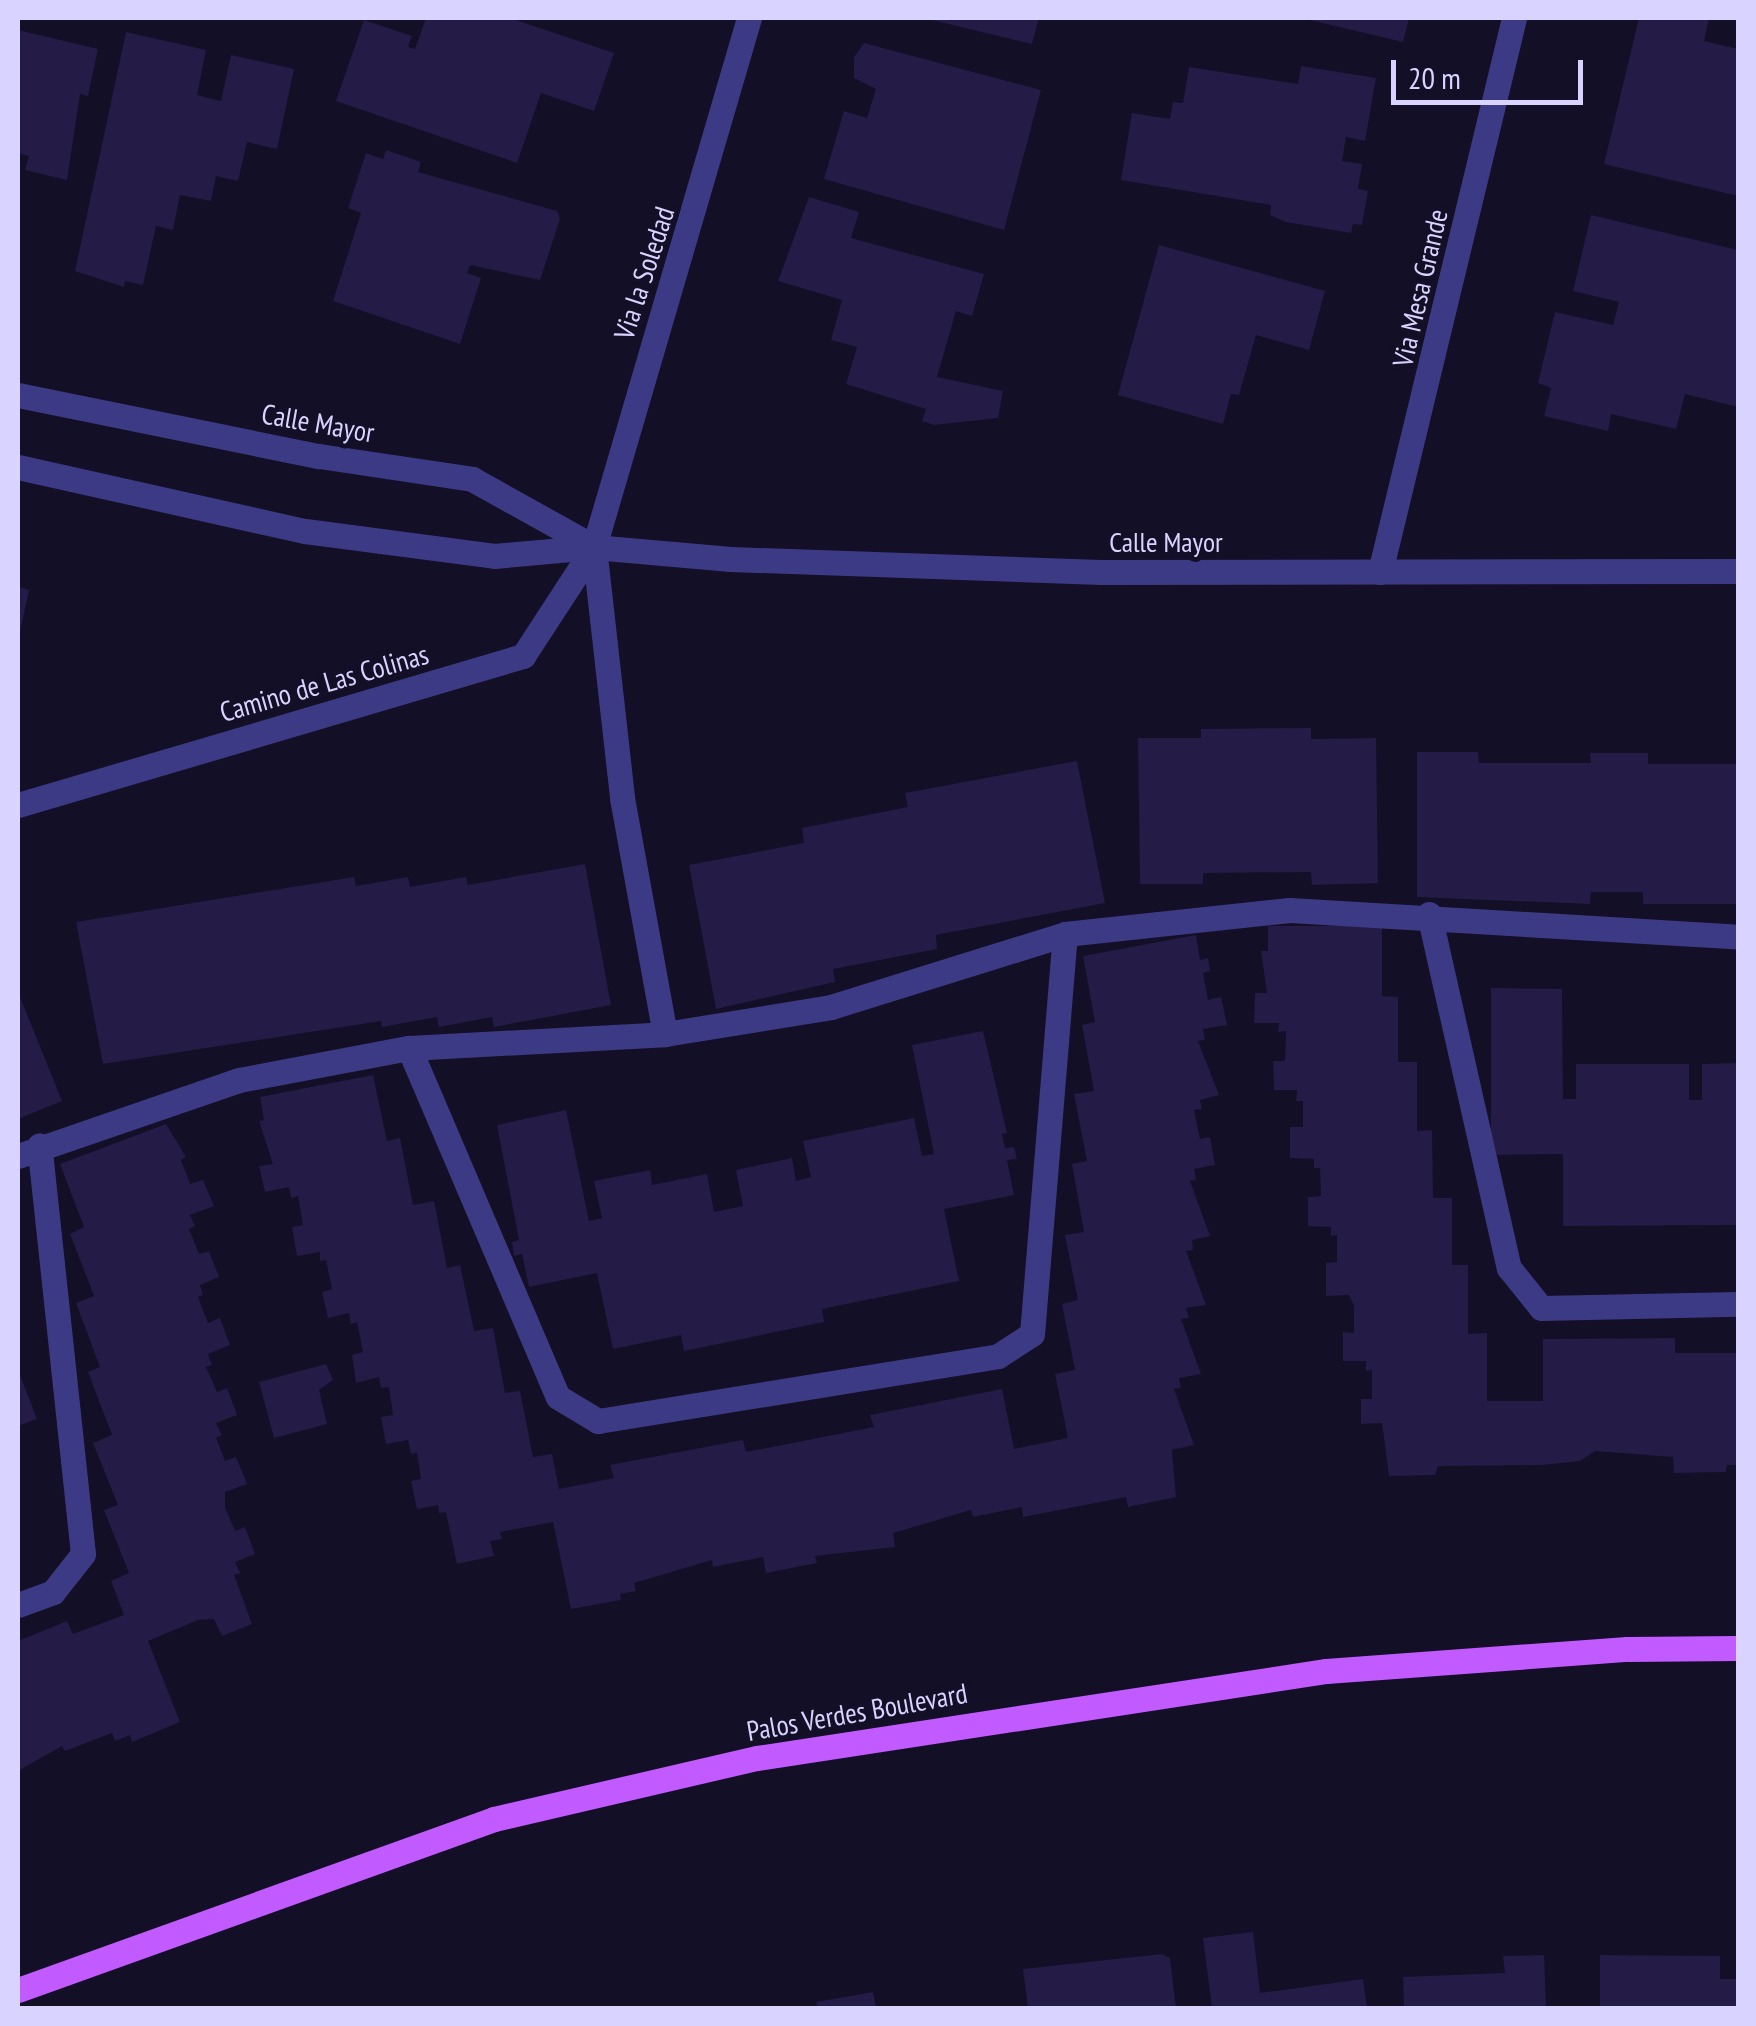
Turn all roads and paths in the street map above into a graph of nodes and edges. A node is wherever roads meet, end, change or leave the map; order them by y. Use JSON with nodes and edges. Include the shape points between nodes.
{"nodes":[{"id":1,"x":749,"y":18,"type":"edge"},
{"id":2,"x":1514,"y":18,"type":"edge"},
{"id":3,"x":18,"y":395,"type":"edge"},
{"id":4,"x":18,"y":467,"type":"edge"},
{"id":5,"x":594,"y":547,"type":"junction"},
{"id":6,"x":1738,"y":571,"type":"edge"},
{"id":7,"x":1380,"y":572,"type":"junction"},
{"id":8,"x":18,"y":804,"type":"edge"},
{"id":9,"x":1429,"y":914,"type":"junction"},
{"id":10,"x":1065,"y":934,"type":"junction"},
{"id":11,"x":1738,"y":936,"type":"edge"},
{"id":12,"x":665,"y":1034,"type":"junction"},
{"id":13,"x":409,"y":1048,"type":"junction"},
{"id":14,"x":28,"y":1150,"type":"edge"},
{"id":15,"x":1738,"y":1304,"type":"edge"},
{"id":16,"x":18,"y":1606,"type":"edge"},
{"id":17,"x":1738,"y":1648,"type":"edge"},
{"id":18,"x":18,"y":1990,"type":"edge"}],
"edges":[{"from":1,"to":5,"type":"street","name":"Via la Soledad"},
{"from":2,"to":7,"type":"street","name":"Via Mesa Grande"},
{"from":3,"to":5,"type":"street","name":"Calle Mayor","via":[[319,456],[472,478]]},
{"from":4,"to":5,"type":"street","name":"Calle Mayor","via":[[305,531],[494,556]]},
{"from":5,"to":7,"type":"street","name":"Calle Mayor","via":[[894,566]]},
{"from":5,"to":8,"type":"street","name":"Camino de Las Colinas","via":[[523,656]]},
{"from":5,"to":12,"type":"street","via":[[622,798]]},
{"from":6,"to":7,"type":"street","name":"Calle Mayor"},
{"from":9,"to":10,"type":"street","via":[[1290,910]]},
{"from":9,"to":11,"type":"street","via":[[1531,927]]},
{"from":9,"to":15,"type":"street","via":[[1508,1268],[1540,1308]]},
{"from":10,"to":12,"type":"street","via":[[831,1007]]},
{"from":10,"to":13,"type":"street","via":[[1032,1334],[998,1356],[598,1421],[558,1397]]},
{"from":12,"to":13,"type":"street"},
{"from":13,"to":14,"type":"street","via":[[239,1080]]},
{"from":14,"to":16,"type":"street","via":[[83,1554],[53,1592]]},
{"from":17,"to":18,"type":"main road","name":"Palos Verdes Boulevard","via":[[1627,1648],[1326,1671],[756,1758],[494,1819]]}]}
